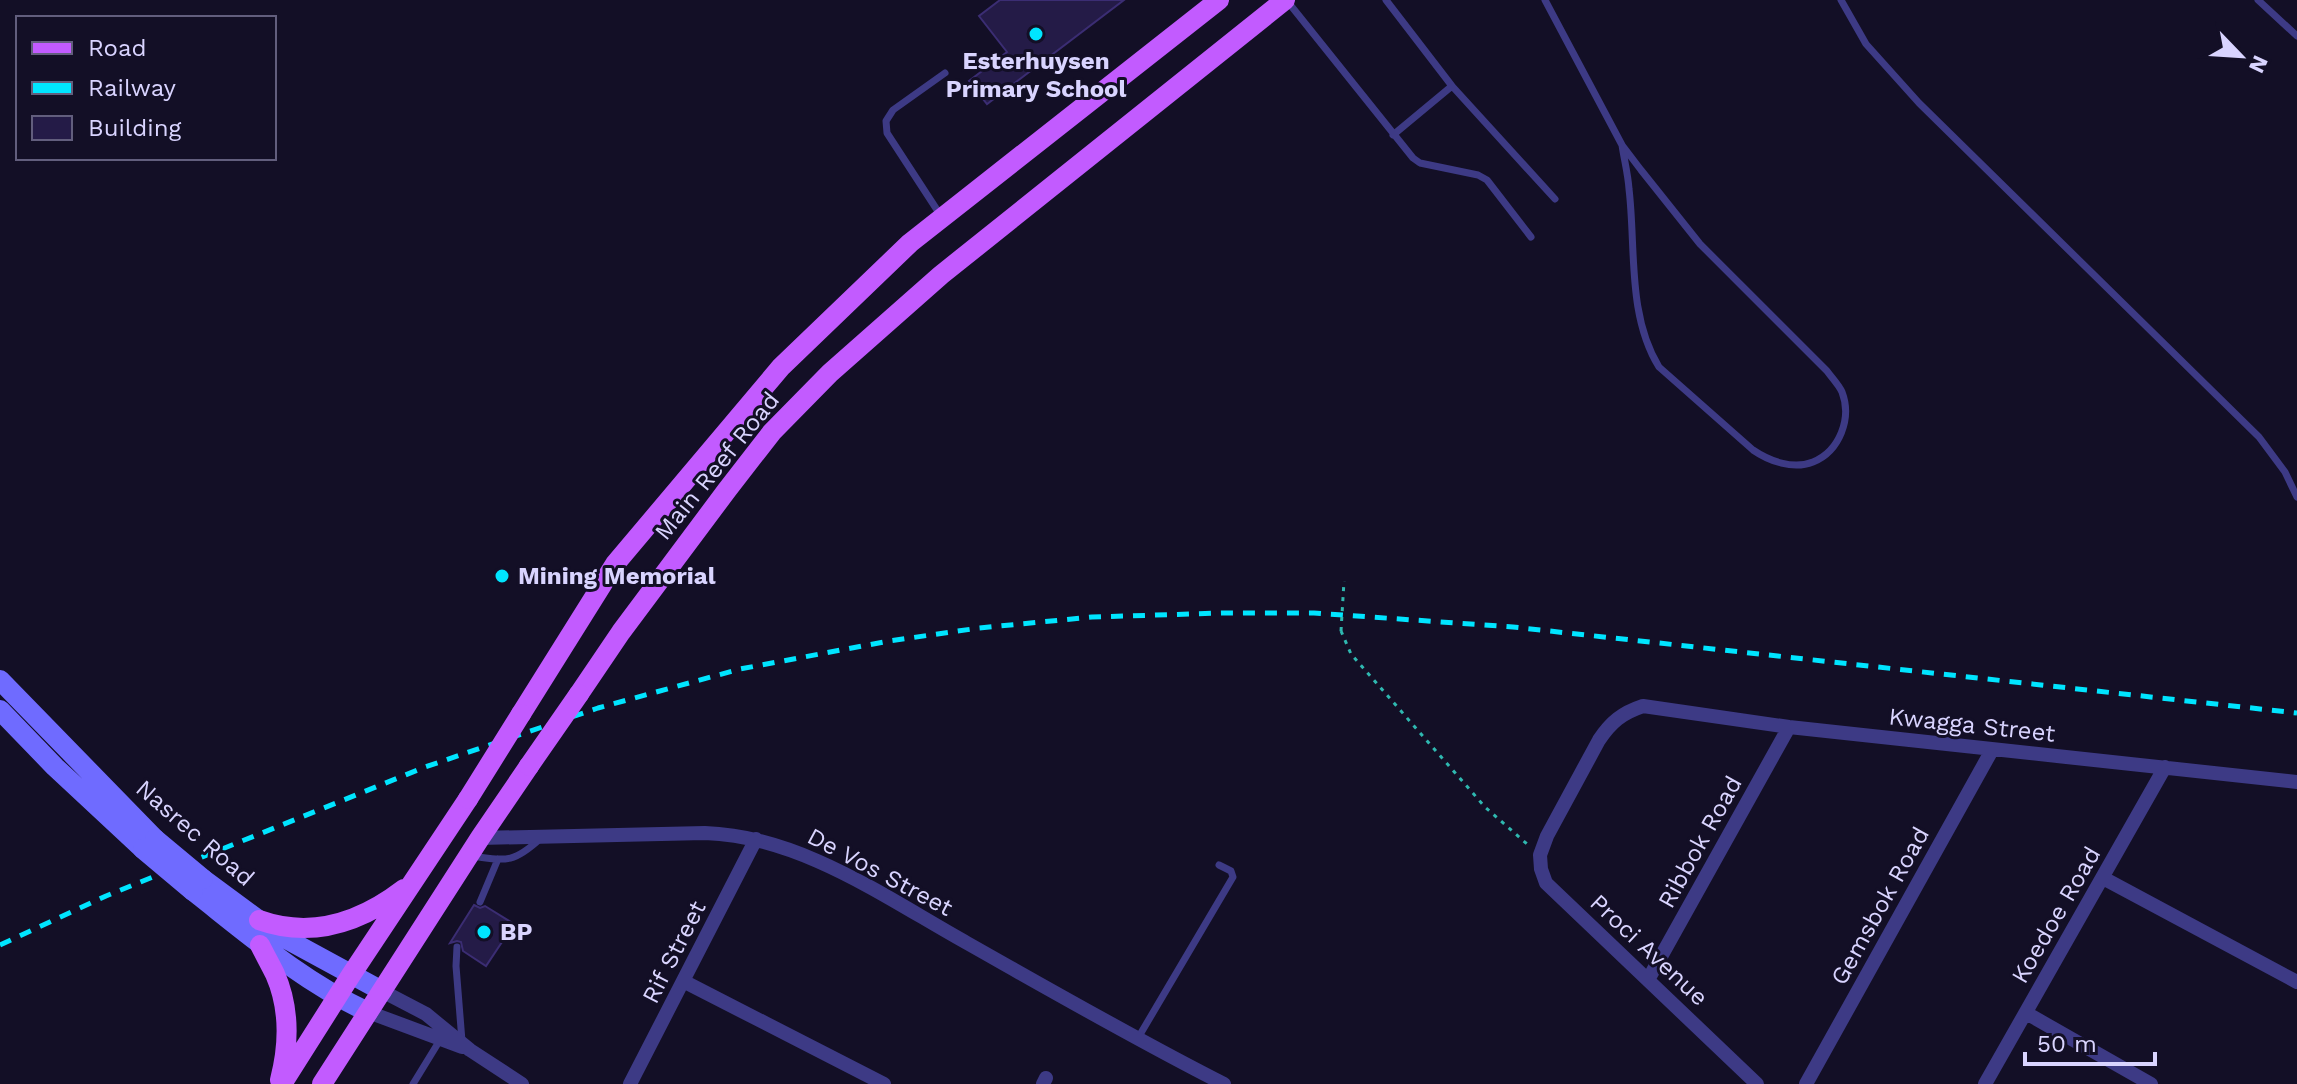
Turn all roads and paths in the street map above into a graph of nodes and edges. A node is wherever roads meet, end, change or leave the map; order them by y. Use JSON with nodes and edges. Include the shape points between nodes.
{"nodes":[{"id":1,"x":1219,"y":0,"type":"edge"},
{"id":2,"x":1286,"y":0,"type":"edge"},
{"id":3,"x":1386,"y":0,"type":"edge"},
{"id":4,"x":1545,"y":0,"type":"edge"},
{"id":5,"x":1841,"y":0,"type":"edge"},
{"id":6,"x":2258,"y":0,"type":"edge"},
{"id":7,"x":1262,"y":7,"type":"edge"},
{"id":8,"x":2297,"y":36,"type":"edge"},
{"id":9,"x":945,"y":73,"type":"dead end"},
{"id":10,"x":1452,"y":86,"type":"junction"},
{"id":11,"x":1393,"y":135,"type":"junction"},
{"id":12,"x":1622,"y":145,"type":"junction"},
{"id":13,"x":1555,"y":199,"type":"dead end"},
{"id":14,"x":942,"y":218,"type":"junction"},
{"id":15,"x":1531,"y":237,"type":"dead end"},
{"id":16,"x":2297,"y":497,"type":"edge"},
{"id":17,"x":1344,"y":581,"type":"dead end"},
{"id":18,"x":0,"y":680,"type":"edge"},
{"id":19,"x":0,"y":710,"type":"edge"},
{"id":20,"x":1789,"y":727,"type":"junction"},
{"id":21,"x":1992,"y":750,"type":"junction"},
{"id":22,"x":2165,"y":767,"type":"junction"},
{"id":23,"x":2297,"y":782,"type":"edge"},
{"id":24,"x":542,"y":837,"type":"junction"},
{"id":25,"x":480,"y":838,"type":"junction"},
{"id":26,"x":756,"y":839,"type":"junction"},
{"id":27,"x":149,"y":844,"type":"junction"},
{"id":28,"x":1540,"y":855,"type":"junction"},
{"id":29,"x":468,"y":856,"type":"junction"},
{"id":30,"x":498,"y":859,"type":"junction"},
{"id":31,"x":1219,"y":865,"type":"dead end"},
{"id":32,"x":2103,"y":878,"type":"junction"},
{"id":33,"x":415,"y":880,"type":"junction"},
{"id":34,"x":198,"y":885,"type":"junction"},
{"id":35,"x":480,"y":902,"type":"dead end"},
{"id":36,"x":259,"y":920,"type":"junction"},
{"id":37,"x":260,"y":945,"type":"junction"},
{"id":38,"x":457,"y":947,"type":"dead end"},
{"id":39,"x":351,"y":975,"type":"junction"},
{"id":40,"x":1649,"y":978,"type":"junction"},
{"id":41,"x":683,"y":981,"type":"junction"},
{"id":42,"x":2297,"y":982,"type":"edge"},
{"id":43,"x":382,"y":991,"type":"junction"},
{"id":44,"x":338,"y":998,"type":"junction"},
{"id":45,"x":368,"y":1012,"type":"junction"},
{"id":46,"x":2026,"y":1013,"type":"junction"},
{"id":47,"x":1138,"y":1038,"type":"junction"},
{"id":48,"x":440,"y":1040,"type":"junction"},
{"id":49,"x":465,"y":1047,"type":"junction"},
{"id":50,"x":1217,"y":1082,"type":"edge"},
{"id":51,"x":280,"y":1084,"type":"edge"},
{"id":52,"x":322,"y":1084,"type":"edge"},
{"id":53,"x":413,"y":1084,"type":"edge"},
{"id":54,"x":522,"y":1084,"type":"edge"},
{"id":55,"x":630,"y":1084,"type":"edge"},
{"id":56,"x":884,"y":1084,"type":"edge"},
{"id":57,"x":1757,"y":1084,"type":"edge"},
{"id":58,"x":1806,"y":1084,"type":"edge"},
{"id":59,"x":1985,"y":1084,"type":"edge"},
{"id":60,"x":2151,"y":1084,"type":"edge"}],
"edges":[{"from":1,"to":14,"type":"main road","name":"Main Reef Road"},
{"from":2,"to":7,"type":"main road","name":"Main Reef Road"},
{"from":2,"to":11,"type":"lane"},
{"from":3,"to":10,"type":"lane"},
{"from":4,"to":12,"type":"lane"},
{"from":5,"to":16,"type":"lane","via":[[1866,44],[1919,103],[2259,437]]},
{"from":6,"to":8,"type":"lane"},
{"from":7,"to":25,"type":"main road","name":"Main Reef Road","bridge":true,"via":[[941,275],[772,432],[621,632]]},
{"from":9,"to":14,"type":"lane","via":[[893,110],[886,121],[887,133]]},
{"from":10,"to":11,"type":"lane"},
{"from":10,"to":13,"type":"lane"},
{"from":11,"to":15,"type":"lane","via":[[1420,163],[1487,180]]},
{"from":12,"to":12,"type":"lane","via":[[1641,325],[1659,367],[1765,458],[1812,463],[1827,454],[1845,426],[1841,391],[1700,244]]},
{"from":14,"to":33,"type":"main road","name":"Main Reef Road","bridge":true,"via":[[781,367],[615,564]]},
{"from":17,"to":28,"type":"path","bridge":true,"via":[[1341,631],[1351,654],[1485,807]]},
{"from":18,"to":27,"type":"main road","name":"Nasrec Road"},
{"from":19,"to":27,"type":"main road","name":"Nasrec Road","via":[[55,767]]},
{"from":20,"to":21,"type":"street","name":"Kwagga Street"},
{"from":20,"to":28,"type":"street","name":"Kwagga Street","via":[[1643,706],[1626,711],[1607,728]]},
{"from":20,"to":40,"type":"street","name":"Ribbok Road"},
{"from":21,"to":22,"type":"street","name":"Kwagga Street"},
{"from":21,"to":58,"type":"street","name":"Gemsbok Road"},
{"from":22,"to":23,"type":"street","name":"Kwagga Street"},
{"from":22,"to":32,"type":"street","name":"Koedoe Road"},
{"from":24,"to":25,"type":"street","name":"De Vos Street"},
{"from":24,"to":26,"type":"street","name":"De Vos Street","via":[[705,833]]},
{"from":24,"to":30,"type":"lane","via":[[519,856]]},
{"from":25,"to":29,"type":"main road","name":"Main Reef Road"},
{"from":26,"to":41,"type":"street","name":"Rif Street"},
{"from":26,"to":47,"type":"street","name":"De Vos Street","via":[[861,883]]},
{"from":27,"to":34,"type":"main road","name":"Nasrec Road","bridge":true},
{"from":28,"to":40,"type":"street","name":"Proci Avenue","via":[[1546,883]]},
{"from":29,"to":30,"type":"lane"},
{"from":29,"to":43,"type":"main road","name":"Main Reef Road"},
{"from":30,"to":35,"type":"lane"},
{"from":31,"to":47,"type":"lane","via":[[1233,877]]},
{"from":32,"to":42,"type":"street"},
{"from":32,"to":46,"type":"street","name":"Koedoe Road"},
{"from":33,"to":36,"type":"main road","via":[[378,907],[339,925],[299,928]]},
{"from":33,"to":39,"type":"main road","name":"Main Reef Road"},
{"from":34,"to":36,"type":"main road","name":"Nasrec Road"},
{"from":34,"to":37,"type":"main road","name":"Nasrec Road"},
{"from":36,"to":39,"type":"main road","name":"Nasrec Road"},
{"from":37,"to":44,"type":"main road","name":"Nasrec Road"},
{"from":37,"to":51,"type":"main road","via":[[276,975],[285,1012]]},
{"from":38,"to":49,"type":"lane"},
{"from":39,"to":43,"type":"main road","name":"Nasrec Road"},
{"from":39,"to":44,"type":"main road","name":"Main Reef Road"},
{"from":40,"to":57,"type":"street","name":"Proci Avenue"},
{"from":41,"to":55,"type":"street","name":"Rif Street"},
{"from":41,"to":56,"type":"street"},
{"from":43,"to":45,"type":"main road","name":"Main Reef Road"},
{"from":43,"to":49,"type":"street","via":[[426,1014]]},
{"from":44,"to":45,"type":"main road","name":"Nasrec Road"},
{"from":44,"to":51,"type":"main road","name":"Main Reef Road"},
{"from":45,"to":48,"type":"street"},
{"from":45,"to":52,"type":"main road","name":"Main Reef Road"},
{"from":46,"to":59,"type":"street","name":"Koedoe Road"},
{"from":46,"to":60,"type":"street"},
{"from":47,"to":50,"type":"street","name":"De Vos Street"},
{"from":48,"to":49,"type":"street"},
{"from":48,"to":53,"type":"lane"},
{"from":49,"to":54,"type":"street"}]}
